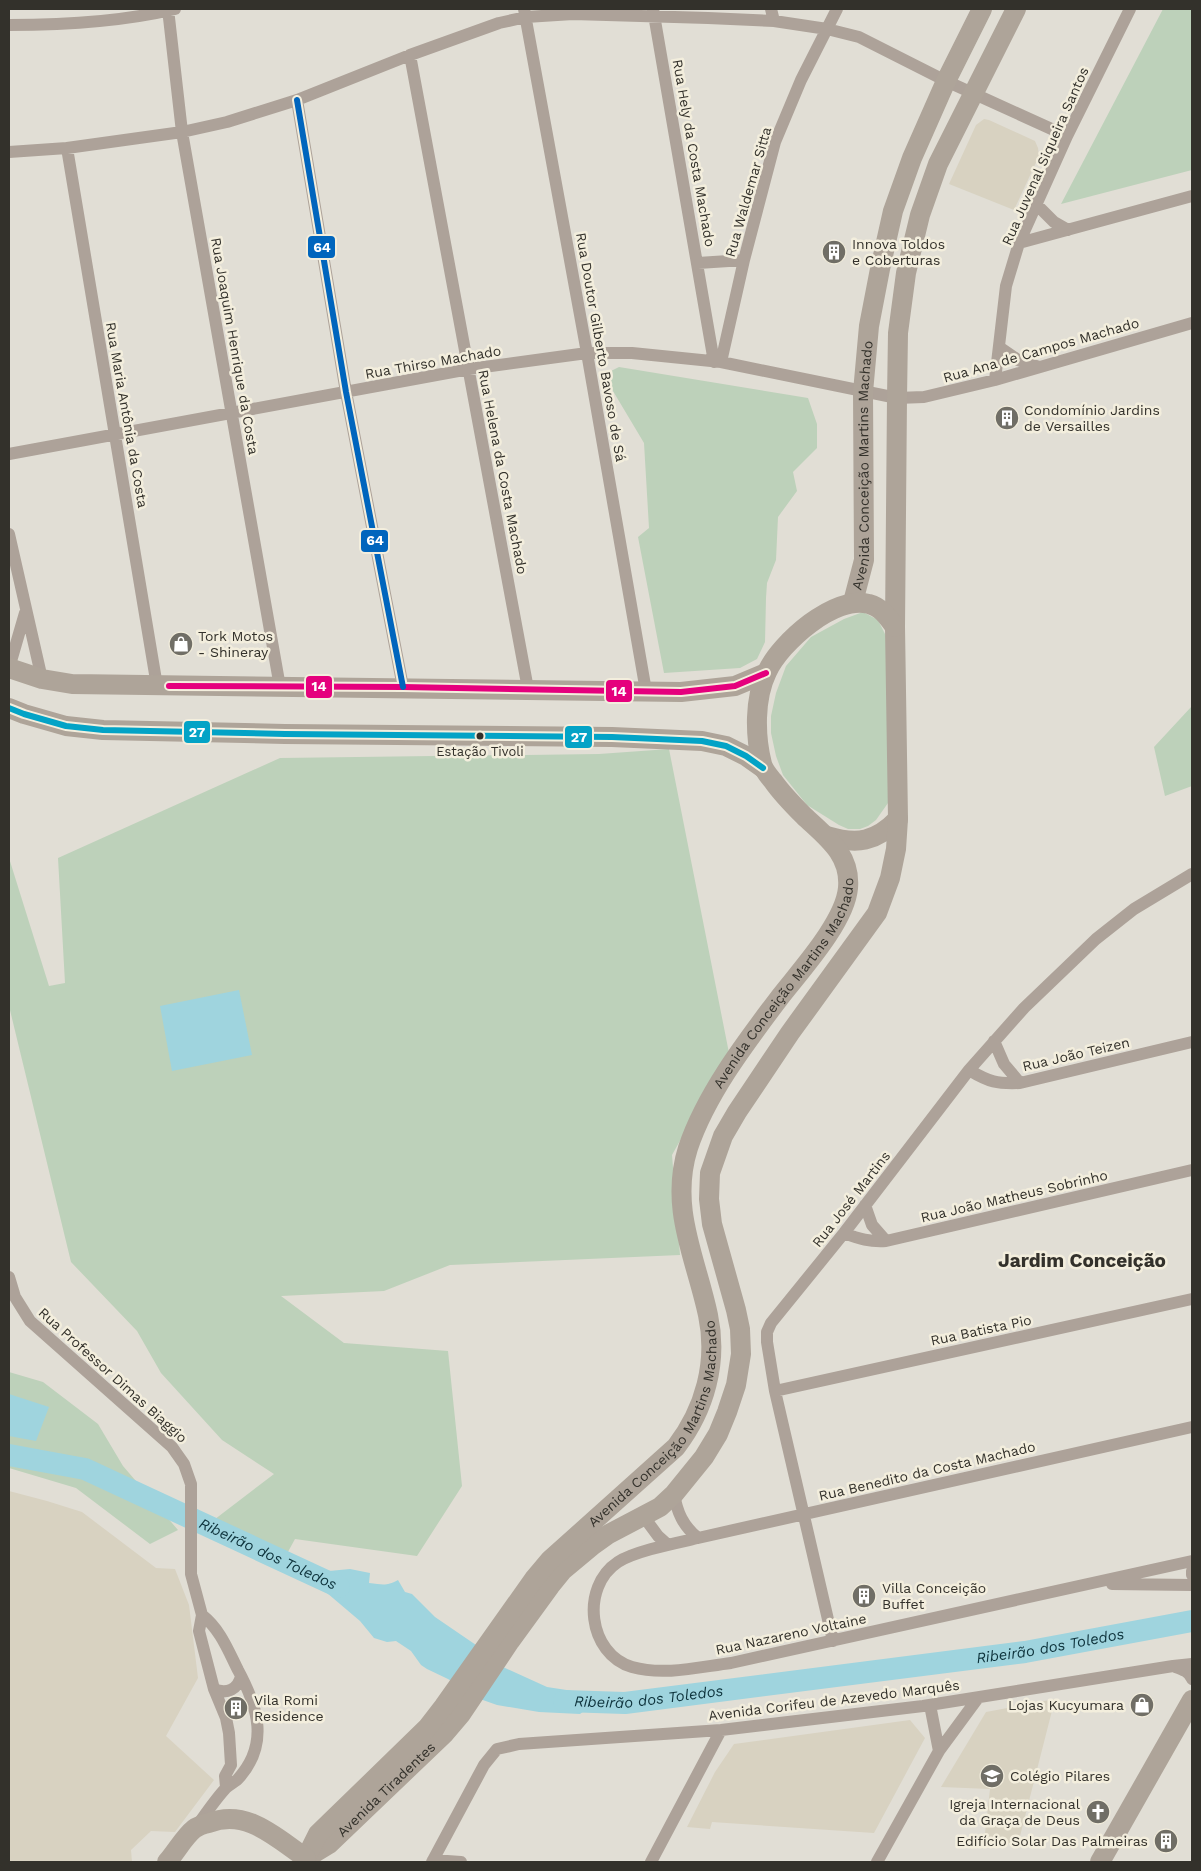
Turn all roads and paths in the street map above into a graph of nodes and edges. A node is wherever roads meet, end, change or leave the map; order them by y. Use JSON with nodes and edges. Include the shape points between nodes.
{"nodes":[{"id":1,"x":171,"y":9,"type":"edge"},
{"id":2,"x":836,"y":9,"type":"edge"},
{"id":3,"x":982,"y":9,"type":"edge"},
{"id":4,"x":1016,"y":9,"type":"edge"},
{"id":5,"x":1130,"y":9,"type":"edge"},
{"id":6,"x":654,"y":12,"type":"edge"},
{"id":7,"x":525,"y":13,"type":"edge"},
{"id":8,"x":772,"y":15,"type":"edge"},
{"id":9,"x":9,"y":25,"type":"edge"},
{"id":10,"x":827,"y":28,"type":"junction"},
{"id":11,"x":410,"y":54,"type":"junction"},
{"id":12,"x":946,"y":81,"type":"junction"},
{"id":13,"x":974,"y":94,"type":"junction"},
{"id":14,"x":296,"y":100,"type":"junction"},
{"id":15,"x":182,"y":132,"type":"junction"},
{"id":16,"x":1066,"y":136,"type":"junction"},
{"id":17,"x":67,"y":148,"type":"junction"},
{"id":18,"x":9,"y":152,"type":"edge"},
{"id":19,"x":1192,"y":196,"type":"edge"},
{"id":20,"x":1036,"y":204,"type":"junction"},
{"id":21,"x":1068,"y":230,"type":"junction"},
{"id":22,"x":1020,"y":243,"type":"junction"},
{"id":23,"x":744,"y":260,"type":"junction"},
{"id":24,"x":698,"y":263,"type":"junction"},
{"id":25,"x":1192,"y":323,"type":"edge"},
{"id":26,"x":999,"y":347,"type":"junction"},
{"id":27,"x":587,"y":353,"type":"junction"},
{"id":28,"x":718,"y":362,"type":"junction"},
{"id":29,"x":1039,"y":367,"type":"junction"},
{"id":30,"x":469,"y":370,"type":"junction"},
{"id":31,"x":995,"y":380,"type":"junction"},
{"id":32,"x":346,"y":392,"type":"junction"},
{"id":33,"x":863,"y":392,"type":"junction"},
{"id":34,"x":897,"y":398,"type":"junction"},
{"id":35,"x":231,"y":414,"type":"junction"},
{"id":36,"x":116,"y":435,"type":"junction"},
{"id":37,"x":9,"y":454,"type":"edge"},
{"id":38,"x":9,"y":534,"type":"edge"},
{"id":39,"x":853,"y":602,"type":"junction"},
{"id":40,"x":25,"y":610,"type":"junction"},
{"id":41,"x":895,"y":627,"type":"junction"},
{"id":42,"x":9,"y":668,"type":"edge"},
{"id":43,"x":766,"y":673,"type":"junction"},
{"id":44,"x":42,"y":679,"type":"junction"},
{"id":45,"x":158,"y":686,"type":"junction"},
{"id":46,"x":280,"y":686,"type":"junction"},
{"id":47,"x":403,"y":688,"type":"junction"},
{"id":48,"x":528,"y":689,"type":"junction"},
{"id":49,"x":646,"y":691,"type":"junction"},
{"id":50,"x":9,"y":708,"type":"edge"},
{"id":51,"x":763,"y":768,"type":"junction"},
{"id":52,"x":898,"y":818,"type":"junction"},
{"id":53,"x":827,"y":836,"type":"junction"},
{"id":54,"x":1192,"y":874,"type":"edge"},
{"id":55,"x":994,"y":1041,"type":"junction"},
{"id":56,"x":1192,"y":1042,"type":"edge"},
{"id":57,"x":969,"y":1070,"type":"junction"},
{"id":58,"x":1020,"y":1083,"type":"junction"},
{"id":59,"x":1192,"y":1170,"type":"edge"},
{"id":60,"x":865,"y":1205,"type":"junction"},
{"id":61,"x":844,"y":1233,"type":"junction"},
{"id":62,"x":886,"y":1241,"type":"junction"},
{"id":63,"x":9,"y":1277,"type":"edge"},
{"id":64,"x":1192,"y":1299,"type":"edge"},
{"id":65,"x":775,"y":1391,"type":"junction"},
{"id":66,"x":1192,"y":1427,"type":"edge"},
{"id":67,"x":657,"y":1465,"type":"junction"},
{"id":68,"x":674,"y":1494,"type":"junction"},
{"id":69,"x":805,"y":1515,"type":"junction"},
{"id":70,"x":644,"y":1517,"type":"junction"},
{"id":71,"x":698,"y":1538,"type":"junction"},
{"id":72,"x":668,"y":1545,"type":"junction"},
{"id":73,"x":1192,"y":1561,"type":"edge"},
{"id":74,"x":1192,"y":1571,"type":"edge"},
{"id":75,"x":1192,"y":1575,"type":"edge"},
{"id":76,"x":1090,"y":1584,"type":"junction"},
{"id":77,"x":1192,"y":1585,"type":"edge"},
{"id":78,"x":202,"y":1615,"type":"junction"},
{"id":79,"x":503,"y":1636,"type":"junction"},
{"id":80,"x":833,"y":1641,"type":"junction"},
{"id":81,"x":1192,"y":1664,"type":"edge"},
{"id":82,"x":1173,"y":1666,"type":"junction"},
{"id":83,"x":241,"y":1676,"type":"junction"},
{"id":84,"x":1192,"y":1679,"type":"edge"},
{"id":85,"x":214,"y":1689,"type":"junction"},
{"id":86,"x":978,"y":1698,"type":"junction"},
{"id":87,"x":1192,"y":1700,"type":"edge"},
{"id":88,"x":930,"y":1705,"type":"junction"},
{"id":89,"x":452,"y":1710,"type":"joint"},
{"id":90,"x":721,"y":1730,"type":"junction"},
{"id":91,"x":939,"y":1751,"type":"junction"},
{"id":92,"x":226,"y":1787,"type":"junction"},
{"id":93,"x":195,"y":1828,"type":"junction"},
{"id":94,"x":307,"y":1861,"type":"edge"},
{"id":95,"x":432,"y":1861,"type":"edge"},
{"id":96,"x":168,"y":1862,"type":"edge"},
{"id":97,"x":461,"y":1862,"type":"edge"},
{"id":98,"x":651,"y":1862,"type":"edge"},
{"id":99,"x":877,"y":1862,"type":"edge"},
{"id":100,"x":1100,"y":1862,"type":"edge"}],
"edges":[{"from":1,"to":9,"type":"street","via":[[106,20]]},
{"from":1,"to":15,"type":"street","name":"Rua Joaquim Henrique da Costa"},
{"from":2,"to":10,"type":"street","name":"Rua Waldemar Sitta"},
{"from":3,"to":12,"type":"main road","name":"Avenida Conceição Martins Machado"},
{"from":4,"to":13,"type":"main road","name":"Avenida Conceição Martins Machado"},
{"from":5,"to":16,"type":"street","name":"Rua Juvenal Siqueira Santos"},
{"from":6,"to":7,"type":"street"},
{"from":6,"to":8,"type":"street"},
{"from":6,"to":24,"type":"street","name":"Rua Hely da Costa Machado"},
{"from":7,"to":11,"type":"street"},
{"from":7,"to":27,"type":"street","name":"Rua Doutor Gilberto Bavoso de Sá"},
{"from":8,"to":10,"type":"street"},
{"from":10,"to":12,"type":"street","via":[[858,37]]},
{"from":10,"to":23,"type":"street","name":"Rua Waldemar Sitta","via":[[775,142]]},
{"from":11,"to":14,"type":"street"},
{"from":11,"to":30,"type":"street","name":"Rua Helena da Costa Machado"},
{"from":12,"to":13,"type":"street"},
{"from":12,"to":33,"type":"main road","name":"Avenida Conceição Martins Machado","via":[[893,211],[868,326]]},
{"from":13,"to":16,"type":"street"},
{"from":13,"to":34,"type":"main road","name":"Avenida Conceição Martins Machado","via":[[938,164],[920,215],[905,281],[898,333]]},
{"from":14,"to":15,"type":"street","via":[[227,122]]},
{"from":14,"to":32,"type":"street"},
{"from":15,"to":17,"type":"street"},
{"from":15,"to":35,"type":"street","name":"Rua Joaquim Henrique da Costa"},
{"from":16,"to":20,"type":"street","name":"Rua Juvenal Siqueira Santos"},
{"from":17,"to":18,"type":"street"},
{"from":17,"to":36,"type":"street","name":"Rua Maria Antônia da Costa"},
{"from":19,"to":21,"type":"street"},
{"from":20,"to":21,"type":"street","via":[[1054,222]]},
{"from":20,"to":22,"type":"street","name":"Rua Juvenal Siqueira Santos"},
{"from":21,"to":22,"type":"street"},
{"from":22,"to":26,"type":"street","name":"Rua Juvenal Siqueira Santos","via":[[1006,286]]},
{"from":23,"to":24,"type":"street"},
{"from":23,"to":28,"type":"street","name":"Rua Waldemar Sitta"},
{"from":24,"to":28,"type":"street","name":"Rua Hely da Costa Machado"},
{"from":25,"to":29,"type":"street","name":"Rua Ana de Campos Machado"},
{"from":26,"to":29,"type":"street","via":[[1018,360]]},
{"from":26,"to":31,"type":"street","name":"Rua Juvenal Siqueira Santos"},
{"from":27,"to":28,"type":"street","name":"Rua Thirso Machado","via":[[632,353]]},
{"from":27,"to":30,"type":"street","name":"Rua Thirso Machado"},
{"from":27,"to":49,"type":"street","name":"Rua Doutor Gilberto Bavoso de Sá"},
{"from":28,"to":33,"type":"street","name":"Rua Thirso Machado"},
{"from":29,"to":31,"type":"street","name":"Rua Ana de Campos Machado"},
{"from":30,"to":32,"type":"street","name":"Rua Thirso Machado"},
{"from":30,"to":48,"type":"street","name":"Rua Helena da Costa Machado"},
{"from":31,"to":34,"type":"street","name":"Rua Ana de Campos Machado","via":[[924,397]]},
{"from":32,"to":35,"type":"street","name":"Rua Thirso Machado"},
{"from":32,"to":47,"type":"street"},
{"from":33,"to":34,"type":"street","name":"Rua Ana de Campos Machado"},
{"from":33,"to":39,"type":"main road","name":"Avenida Conceição Martins Machado","via":[[864,560]]},
{"from":34,"to":41,"type":"main road","name":"Avenida Conceição Martins Machado"},
{"from":35,"to":36,"type":"street","name":"Rua Thirso Machado"},
{"from":35,"to":46,"type":"street","name":"Rua Joaquim Henrique da Costa"},
{"from":36,"to":37,"type":"street","name":"Rua Thirso Machado"},
{"from":36,"to":45,"type":"street","name":"Rua Maria Antônia da Costa"},
{"from":38,"to":40,"type":"street"},
{"from":39,"to":41,"type":"main road","via":[[878,607]]},
{"from":39,"to":43,"type":"main road","name":"Avenida Conceição Martins Machado","via":[[813,621],[794,637]]},
{"from":40,"to":42,"type":"street"},
{"from":40,"to":44,"type":"street"},
{"from":41,"to":52,"type":"main road","name":"Avenida Conceição Martins Machado"},
{"from":42,"to":44,"type":"main road"},
{"from":43,"to":49,"type":"main road","via":[[735,686],[681,692]]},
{"from":43,"to":51,"type":"main road","name":"Avenida Conceição Martins Machado","via":[[758,710]]},
{"from":44,"to":45,"type":"main road","via":[[72,684]]},
{"from":45,"to":46,"type":"main road"},
{"from":46,"to":47,"type":"main road"},
{"from":47,"to":48,"type":"main road"},
{"from":48,"to":49,"type":"main road"},
{"from":50,"to":51,"type":"main road","via":[[66,726],[103,730],[702,741],[726,746]]},
{"from":51,"to":53,"type":"main road","name":"Avenida Conceição Martins Machado","via":[[792,805]]},
{"from":52,"to":53,"type":"main road","via":[[883,832],[864,840]]},
{"from":52,"to":68,"type":"main road","name":"Avenida Conceição Martins Machado","via":[[890,878],[877,913],[758,1080],[716,1154],[710,1174],[712,1224],[736,1310],[741,1354],[736,1385],[718,1434]]},
{"from":53,"to":67,"type":"main road","name":"Avenida Conceição Martins Machado","via":[[840,852],[846,867],[848,889],[842,909],[831,930],[731,1066],[705,1108],[687,1150],[682,1178],[682,1209],[685,1233],[708,1315],[711,1361],[699,1410],[676,1447]]},
{"from":54,"to":55,"type":"street","name":"Rua José Martins","via":[[1134,909],[1096,939]]},
{"from":55,"to":57,"type":"street","name":"Rua José Martins"},
{"from":55,"to":58,"type":"street","via":[[1004,1064]]},
{"from":56,"to":58,"type":"street","name":"Rua João Teizen"},
{"from":57,"to":58,"type":"street","name":"Rua João Teizen","via":[[999,1084]]},
{"from":57,"to":60,"type":"street","name":"Rua José Martins"},
{"from":59,"to":62,"type":"street","name":"Rua João Matheus Sobrinho"},
{"from":60,"to":61,"type":"street","name":"Rua José Martins"},
{"from":60,"to":62,"type":"street","via":[[872,1225]]},
{"from":61,"to":62,"type":"street","name":"Rua João Matheus Sobrinho","via":[[860,1240]]},
{"from":61,"to":65,"type":"street","name":"Rua José Martins","via":[[767,1332]]},
{"from":63,"to":78,"type":"street","name":"Rua Professor Dimas Biaggio","via":[[15,1297],[30,1321],[179,1455],[189,1474],[191,1574]]},
{"from":64,"to":65,"type":"street","name":"Rua Batista Pio"},
{"from":65,"to":69,"type":"street","name":"Rua José Martins"},
{"from":66,"to":69,"type":"street","name":"Rua Benedito da Costa Machado"},
{"from":67,"to":70,"type":"main road","via":[[640,1492]]},
{"from":67,"to":79,"type":"main road","name":"Avenida Conceição Martins Machado","via":[[550,1560],[534,1578]]},
{"from":68,"to":70,"type":"main road","name":"Avenida Conceição Martins Machado"},
{"from":68,"to":71,"type":"street","via":[[682,1520]]},
{"from":69,"to":71,"type":"street","name":"Rua Benedito da Costa Machado"},
{"from":69,"to":80,"type":"street","name":"Rua José Martins"},
{"from":70,"to":72,"type":"street"},
{"from":70,"to":79,"type":"main road","name":"Avenida Conceição Martins Machado","via":[[592,1545],[563,1570]]},
{"from":71,"to":72,"type":"street","name":"Rua Benedito da Costa Machado"},
{"from":72,"to":80,"type":"street","name":"Rua Nazareno Voltaine","via":[[624,1558],[608,1570],[598,1586],[594,1603],[596,1630],[603,1645],[623,1663],[640,1668],[672,1670],[731,1663]]},
{"from":73,"to":76,"type":"street","name":"Rua Nazareno Voltaine"},
{"from":74,"to":75,"type":"street"},
{"from":76,"to":77,"type":"street"},
{"from":76,"to":80,"type":"street","name":"Rua Nazareno Voltaine"},
{"from":78,"to":83,"type":"street","via":[[214,1624]]},
{"from":78,"to":85,"type":"street","via":[[199,1631]]},
{"from":79,"to":89,"type":"main road","name":"Avenida Conceição Martins Machado"},
{"from":81,"to":82,"type":"street","name":"Avenida Corifeu de Azevedo Marquês"},
{"from":82,"to":84,"type":"street","via":[[1184,1670]]},
{"from":82,"to":86,"type":"street","name":"Avenida Corifeu de Azevedo Marquês"},
{"from":83,"to":85,"type":"street","via":[[234,1689],[224,1692]]},
{"from":83,"to":92,"type":"street","via":[[256,1714],[258,1738],[252,1759],[236,1781]]},
{"from":85,"to":92,"type":"street","via":[[226,1718],[231,1749]]},
{"from":86,"to":88,"type":"street","name":"Avenida Corifeu de Azevedo Marquês"},
{"from":86,"to":91,"type":"street"},
{"from":87,"to":100,"type":"main road"},
{"from":88,"to":90,"type":"street","name":"Avenida Corifeu de Azevedo Marquês"},
{"from":88,"to":91,"type":"street"},
{"from":89,"to":94,"type":"main road","name":"Avenida Tiradentes","via":[[422,1756]]},
{"from":90,"to":95,"type":"street","name":"Avenida Corifeu de Azevedo Marquês","via":[[519,1744],[497,1749],[484,1765]]},
{"from":90,"to":98,"type":"street"},
{"from":91,"to":99,"type":"street"},
{"from":92,"to":93,"type":"street"},
{"from":93,"to":94,"type":"main road","via":[[219,1819],[243,1819]]},
{"from":93,"to":96,"type":"main road"},
{"from":95,"to":97,"type":"street"}]}
